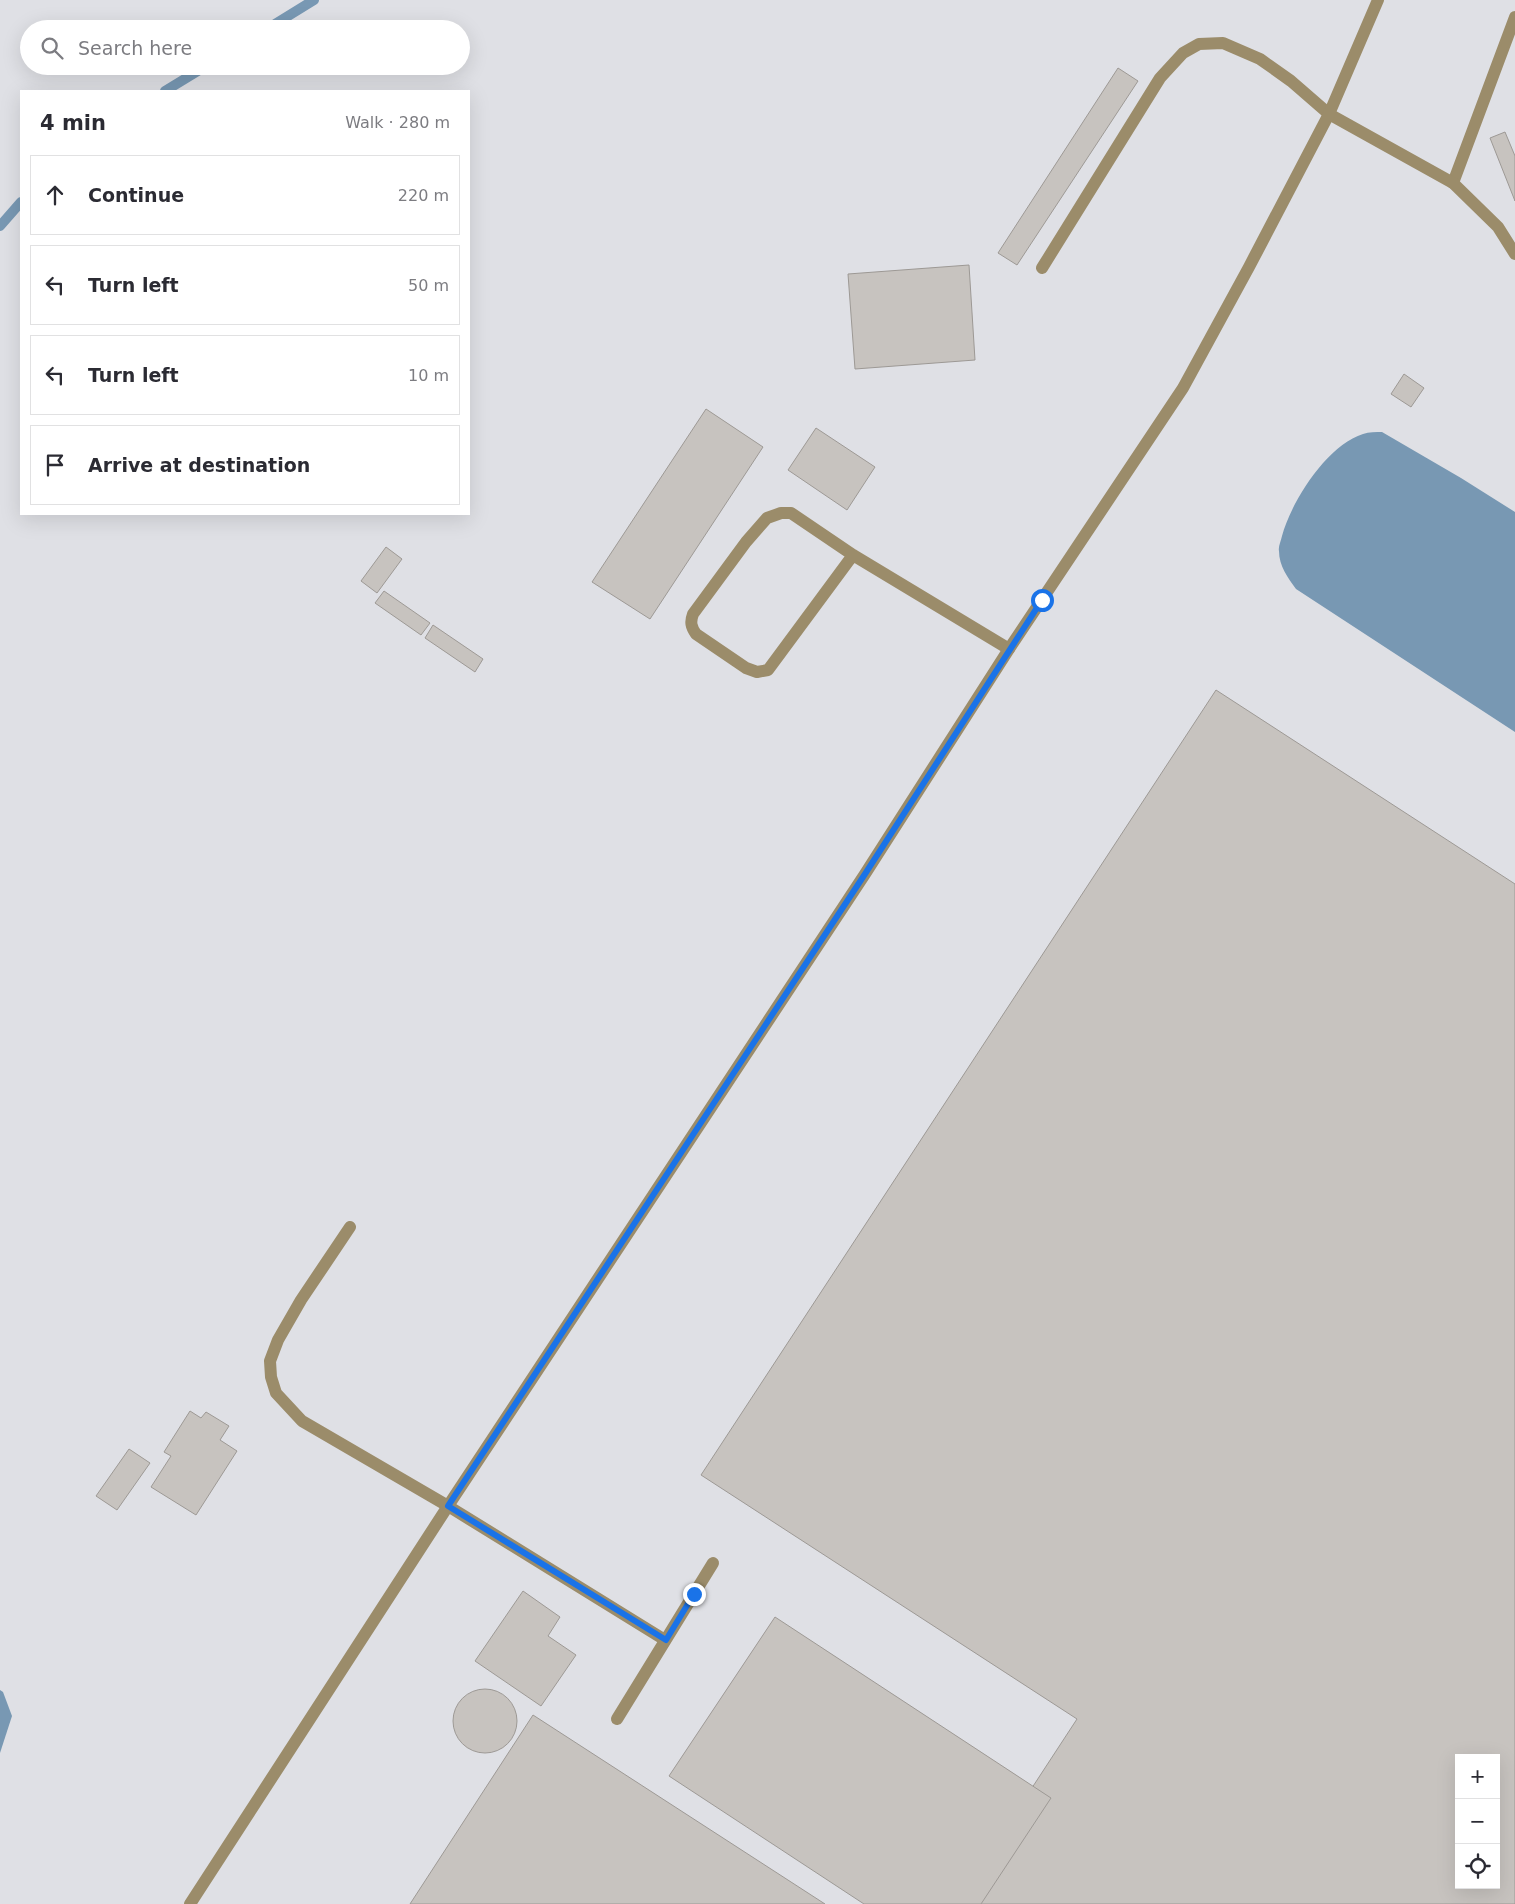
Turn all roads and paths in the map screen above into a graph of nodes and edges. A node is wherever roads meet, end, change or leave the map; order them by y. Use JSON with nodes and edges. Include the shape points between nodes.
{"nodes":[{"id":1,"x":1378,"y":0,"type":"edge"},
{"id":2,"x":1515,"y":18,"type":"edge"},
{"id":3,"x":1329,"y":114,"type":"junction"},
{"id":4,"x":1453,"y":183,"type":"junction"},
{"id":5,"x":1515,"y":254,"type":"edge"},
{"id":6,"x":1042,"y":268,"type":"dead end"},
{"id":7,"x":854,"y":555,"type":"junction"},
{"id":8,"x":1009,"y":649,"type":"junction"},
{"id":9,"x":350,"y":1227,"type":"dead end"},
{"id":10,"x":448,"y":1506,"type":"junction"},
{"id":11,"x":713,"y":1563,"type":"dead end"},
{"id":12,"x":666,"y":1640,"type":"junction"},
{"id":13,"x":617,"y":1719,"type":"dead end"},
{"id":14,"x":190,"y":1904,"type":"edge"}],
"edges":[{"from":1,"to":3,"type":"street"},
{"from":2,"to":4,"type":"street"},
{"from":3,"to":4,"type":"street"},
{"from":3,"to":6,"type":"street","via":[[1260,59],[1223,43],[1199,44],[1183,53],[1160,78]]},
{"from":3,"to":8,"type":"street","via":[[1184,388]]},
{"from":4,"to":5,"type":"street","via":[[1498,227]]},
{"from":7,"to":7,"type":"street","via":[[768,670],[757,672],[746,668],[692,629],[693,614],[746,542],[774,514],[791,514]]},
{"from":7,"to":8,"type":"street"},
{"from":8,"to":10,"type":"street","via":[[865,874]]},
{"from":9,"to":10,"type":"street","via":[[278,1340],[270,1361],[276,1393],[302,1421]]},
{"from":10,"to":12,"type":"street"},
{"from":10,"to":14,"type":"street"},
{"from":11,"to":12,"type":"street"},
{"from":12,"to":13,"type":"street"}]}
